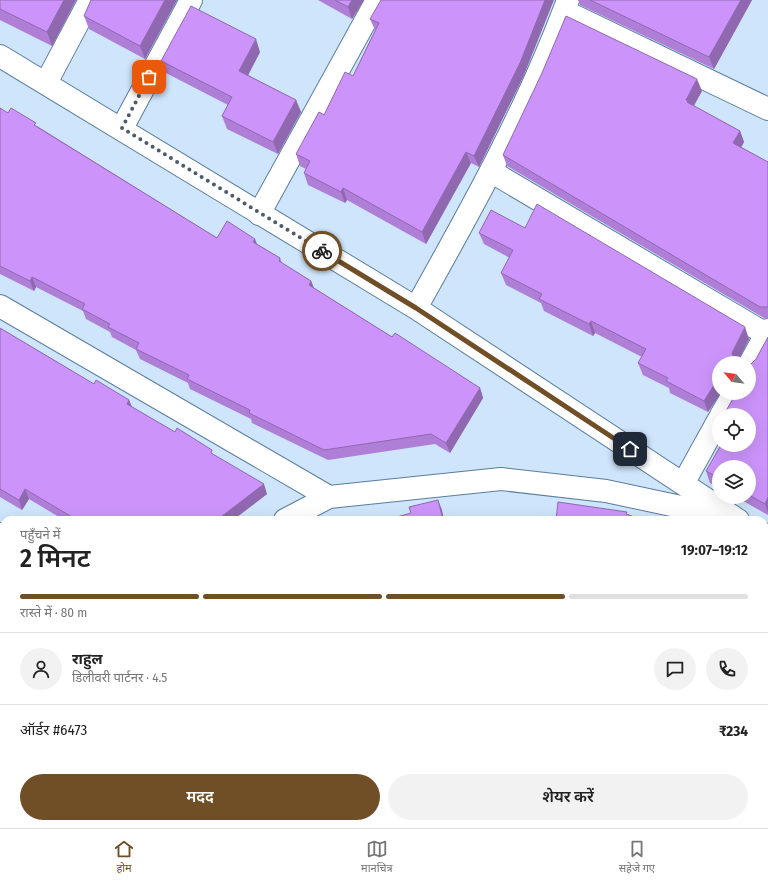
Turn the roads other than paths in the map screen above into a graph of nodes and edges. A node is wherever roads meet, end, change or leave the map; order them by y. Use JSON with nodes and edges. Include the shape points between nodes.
{"nodes":[{"id":1,"x":90,"y":0,"type":"edge"},
{"id":2,"x":191,"y":0,"type":"edge"},
{"id":3,"x":377,"y":0,"type":"edge"},
{"id":4,"x":566,"y":6,"type":"edge"},
{"id":5,"x":0,"y":56,"type":"edge"},
{"id":6,"x":46,"y":83,"type":"junction"},
{"id":7,"x":768,"y":109,"type":"edge"},
{"id":8,"x":122,"y":128,"type":"junction"},
{"id":9,"x":492,"y":172,"type":"junction"},
{"id":10,"x":259,"y":214,"type":"junction"},
{"id":11,"x":0,"y":306,"type":"edge"},
{"id":12,"x":416,"y":308,"type":"junction"},
{"id":13,"x":767,"y":332,"type":"edge"},
{"id":14,"x":754,"y":356,"type":"edge"},
{"id":15,"x":712,"y":432,"type":"edge"},
{"id":16,"x":683,"y":484,"type":"junction"},
{"id":17,"x":329,"y":497,"type":"junction"},
{"id":18,"x":293,"y":516,"type":"edge"},
{"id":19,"x":719,"y":516,"type":"edge"},
{"id":20,"x":731,"y":516,"type":"edge"}],
"edges":[{"from":1,"to":6,"type":"street"},
{"from":2,"to":8,"type":"street"},
{"from":3,"to":10,"type":"street"},
{"from":4,"to":7,"type":"street"},
{"from":4,"to":9,"type":"street","via":[[532,88]]},
{"from":5,"to":6,"type":"street"},
{"from":6,"to":8,"type":"street"},
{"from":8,"to":10,"type":"street"},
{"from":9,"to":12,"type":"street"},
{"from":9,"to":13,"type":"street"},
{"from":10,"to":12,"type":"street"},
{"from":11,"to":17,"type":"street"},
{"from":12,"to":16,"type":"street"},
{"from":13,"to":14,"type":"street"},
{"from":15,"to":16,"type":"street"},
{"from":16,"to":20,"type":"street"},
{"from":17,"to":18,"type":"street"},
{"from":17,"to":19,"type":"street","via":[[501,479],[606,491]]}]}
